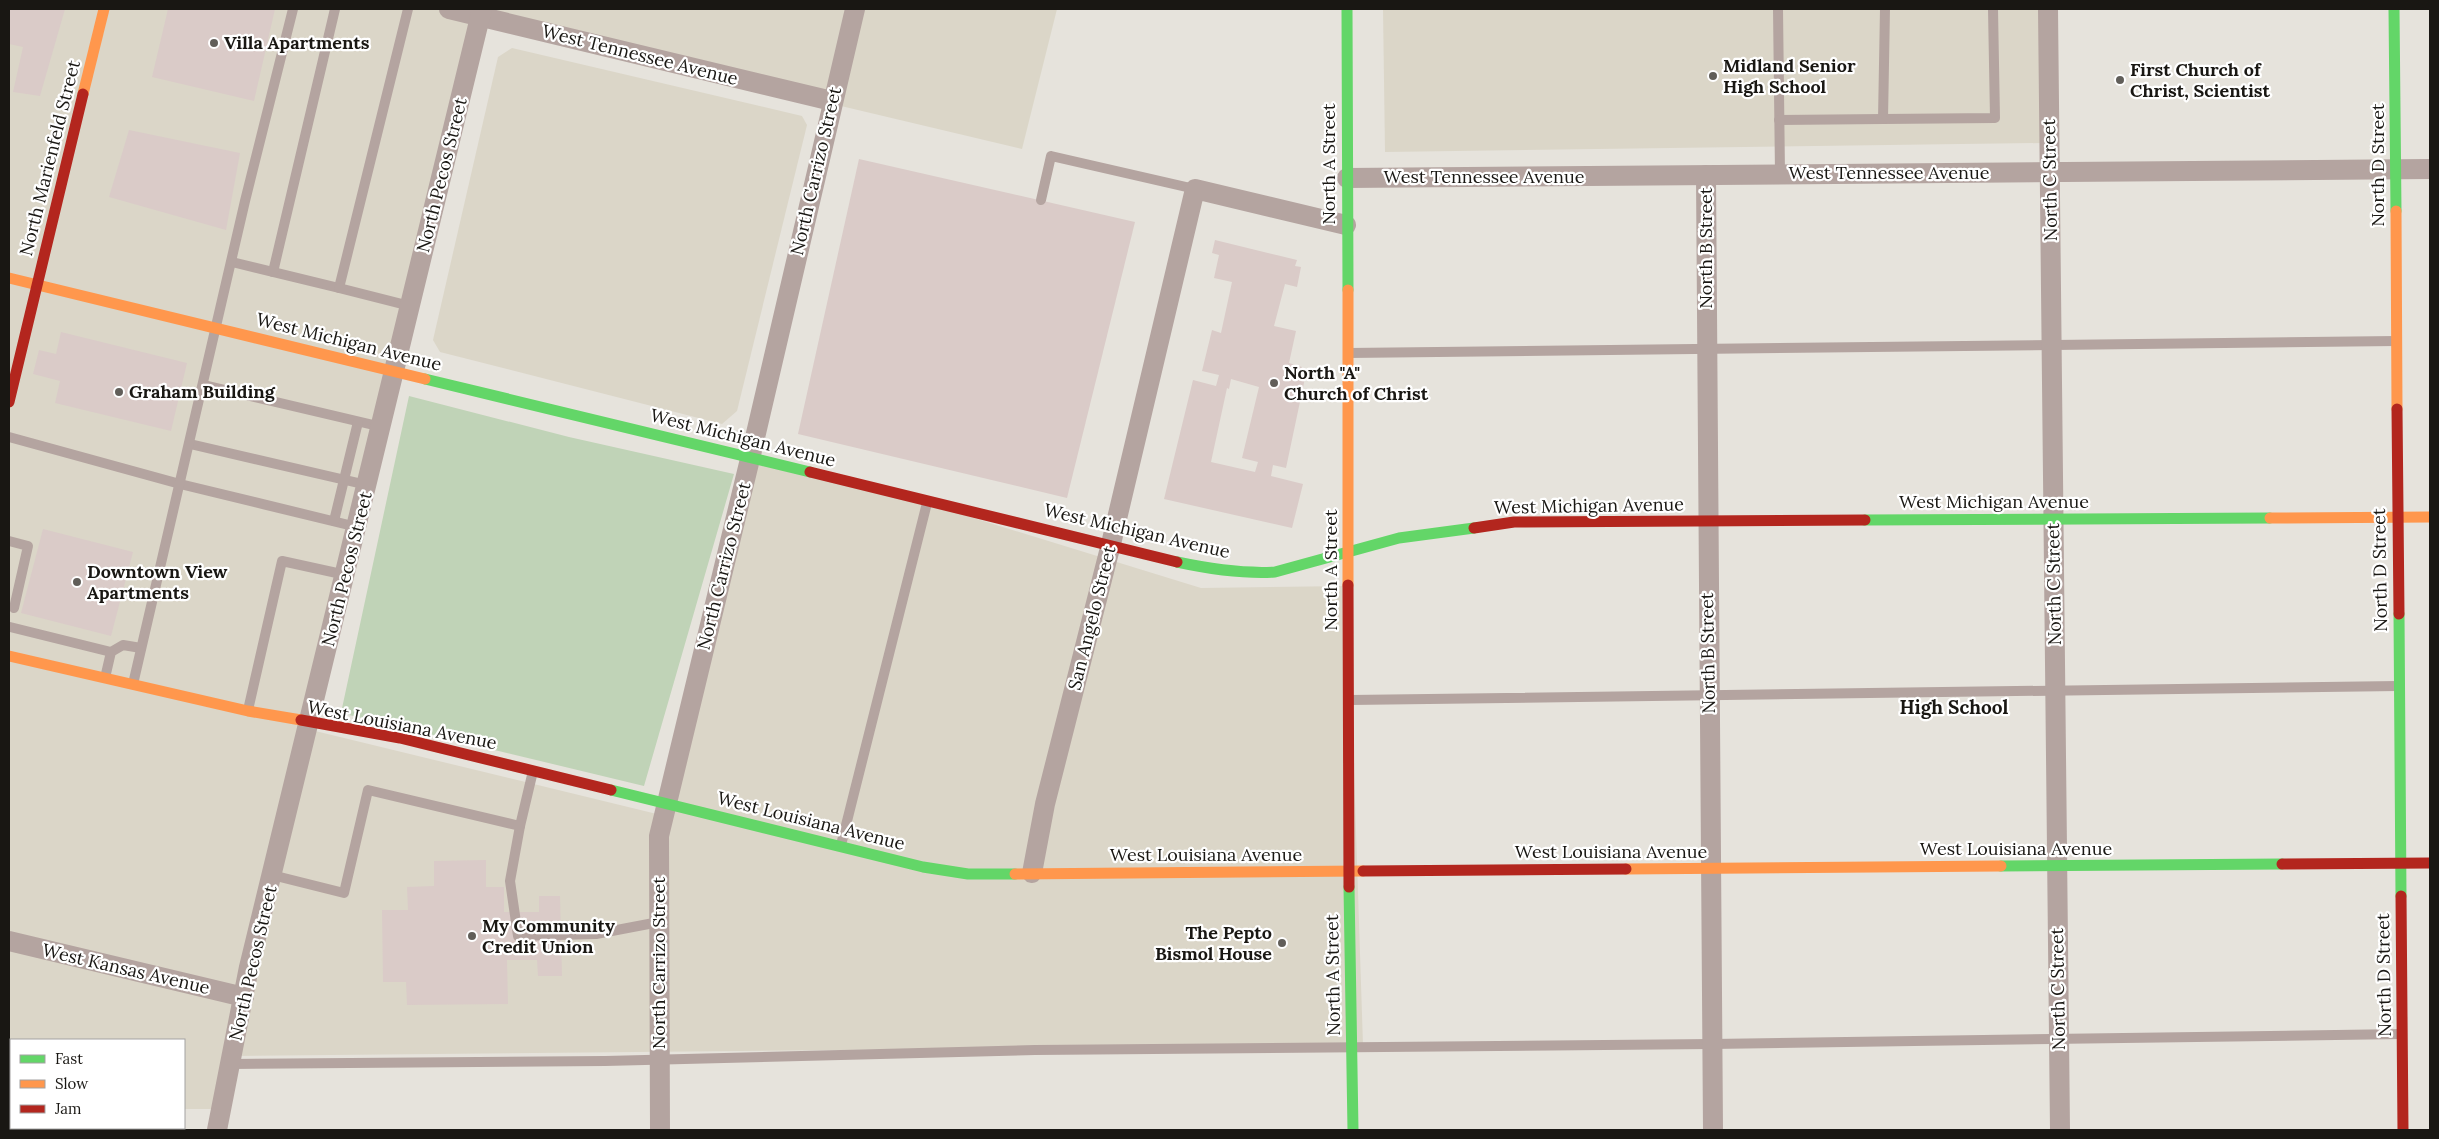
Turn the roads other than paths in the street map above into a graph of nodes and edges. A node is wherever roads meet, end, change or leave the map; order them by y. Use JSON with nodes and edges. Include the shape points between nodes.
{"nodes":[{"id":1,"x":104,"y":9,"type":"edge"},
{"id":2,"x":294,"y":9,"type":"edge"},
{"id":3,"x":335,"y":9,"type":"edge"},
{"id":4,"x":408,"y":9,"type":"edge"},
{"id":5,"x":449,"y":9,"type":"edge"},
{"id":6,"x":855,"y":9,"type":"edge"},
{"id":7,"x":1347,"y":9,"type":"edge"},
{"id":8,"x":1778,"y":9,"type":"edge"},
{"id":9,"x":1885,"y":9,"type":"edge"},
{"id":10,"x":1993,"y":9,"type":"edge"},
{"id":11,"x":2048,"y":9,"type":"edge"},
{"id":12,"x":2394,"y":9,"type":"edge"},
{"id":13,"x":481,"y":12,"type":"edge"},
{"id":14,"x":832,"y":101,"type":"junction"},
{"id":15,"x":1883,"y":118,"type":"junction"},
{"id":16,"x":1779,"y":120,"type":"junction"},
{"id":17,"x":2396,"y":169,"type":"junction"},
{"id":18,"x":2430,"y":169,"type":"edge"},
{"id":19,"x":2050,"y":172,"type":"junction"},
{"id":20,"x":1780,"y":174,"type":"junction"},
{"id":21,"x":1706,"y":175,"type":"junction"},
{"id":22,"x":1347,"y":178,"type":"junction"},
{"id":23,"x":1195,"y":189,"type":"junction"},
{"id":24,"x":1041,"y":200,"type":"dead end"},
{"id":25,"x":1346,"y":225,"type":"junction"},
{"id":26,"x":232,"y":262,"type":"junction"},
{"id":27,"x":273,"y":272,"type":"junction"},
{"id":28,"x":9,"y":278,"type":"edge"},
{"id":29,"x":37,"y":285,"type":"junction"},
{"id":30,"x":339,"y":288,"type":"junction"},
{"id":31,"x":410,"y":306,"type":"junction"},
{"id":32,"x":217,"y":328,"type":"junction"},
{"id":33,"x":2397,"y":341,"type":"junction"},
{"id":34,"x":2052,"y":345,"type":"junction"},
{"id":35,"x":1706,"y":349,"type":"junction"},
{"id":36,"x":1347,"y":353,"type":"junction"},
{"id":37,"x":395,"y":371,"type":"junction"},
{"id":38,"x":11,"y":379,"type":"edge"},
{"id":39,"x":204,"y":385,"type":"junction"},
{"id":40,"x":9,"y":402,"type":"edge"},
{"id":41,"x":358,"y":422,"type":"junction"},
{"id":42,"x":382,"y":427,"type":"junction"},
{"id":43,"x":9,"y":437,"type":"edge"},
{"id":44,"x":190,"y":444,"type":"junction"},
{"id":45,"x":750,"y":458,"type":"junction"},
{"id":46,"x":345,"y":480,"type":"junction"},
{"id":47,"x":180,"y":484,"type":"junction"},
{"id":48,"x":368,"y":485,"type":"junction"},
{"id":49,"x":928,"y":500,"type":"junction"},
{"id":50,"x":2430,"y":517,"type":"edge"},
{"id":51,"x":2397,"y":518,"type":"junction"},
{"id":52,"x":2053,"y":519,"type":"junction"},
{"id":53,"x":334,"y":521,"type":"junction"},
{"id":54,"x":1707,"y":521,"type":"junction"},
{"id":55,"x":357,"y":527,"type":"junction"},
{"id":56,"x":9,"y":541,"type":"edge"},
{"id":57,"x":1111,"y":544,"type":"junction"},
{"id":58,"x":1348,"y":551,"type":"junction"},
{"id":59,"x":346,"y":575,"type":"junction"},
{"id":60,"x":11,"y":607,"type":"edge"},
{"id":61,"x":9,"y":630,"type":"edge"},
{"id":62,"x":141,"y":648,"type":"junction"},
{"id":63,"x":111,"y":652,"type":"junction"},
{"id":64,"x":9,"y":656,"type":"edge"},
{"id":65,"x":105,"y":679,"type":"junction"},
{"id":66,"x":132,"y":686,"type":"junction"},
{"id":67,"x":2399,"y":686,"type":"junction"},
{"id":68,"x":2055,"y":691,"type":"junction"},
{"id":69,"x":1709,"y":695,"type":"junction"},
{"id":70,"x":1349,"y":700,"type":"junction"},
{"id":71,"x":248,"y":712,"type":"junction"},
{"id":72,"x":310,"y":724,"type":"junction"},
{"id":73,"x":533,"y":770,"type":"junction"},
{"id":74,"x":667,"y":803,"type":"junction"},
{"id":75,"x":520,"y":826,"type":"junction"},
{"id":76,"x":841,"y":846,"type":"junction"},
{"id":77,"x":2430,"y":863,"type":"edge"},
{"id":78,"x":2400,"y":864,"type":"junction"},
{"id":79,"x":2057,"y":866,"type":"junction"},
{"id":80,"x":1710,"y":869,"type":"junction"},
{"id":81,"x":1350,"y":872,"type":"junction"},
{"id":82,"x":1032,"y":873,"type":"junction"},
{"id":83,"x":272,"y":875,"type":"junction"},
{"id":84,"x":659,"y":922,"type":"junction"},
{"id":85,"x":9,"y":941,"type":"edge"},
{"id":86,"x":244,"y":997,"type":"junction"},
{"id":87,"x":2402,"y":1034,"type":"junction"},
{"id":88,"x":2059,"y":1039,"type":"junction"},
{"id":89,"x":1712,"y":1044,"type":"junction"},
{"id":90,"x":1352,"y":1048,"type":"junction"},
{"id":91,"x":660,"y":1059,"type":"junction"},
{"id":92,"x":230,"y":1064,"type":"junction"},
{"id":93,"x":217,"y":1130,"type":"edge"},
{"id":94,"x":660,"y":1130,"type":"edge"},
{"id":95,"x":1353,"y":1130,"type":"edge"},
{"id":96,"x":1713,"y":1130,"type":"edge"},
{"id":97,"x":2060,"y":1130,"type":"edge"},
{"id":98,"x":2403,"y":1130,"type":"edge"}],
"edges":[{"from":1,"to":29,"type":"street","name":"North Marienfeld Street"},
{"from":2,"to":26,"type":"lane"},
{"from":3,"to":27,"type":"lane"},
{"from":4,"to":30,"type":"lane"},
{"from":5,"to":13,"type":"street","name":"West Tennessee Avenue"},
{"from":6,"to":14,"type":"street","name":"North Carrizo Street"},
{"from":7,"to":22,"type":"street","name":"North A Street"},
{"from":8,"to":16,"type":"lane"},
{"from":9,"to":15,"type":"lane"},
{"from":10,"to":15,"type":"lane","via":[[1995,118]]},
{"from":11,"to":19,"type":"street","name":"North C Street"},
{"from":12,"to":17,"type":"street","name":"North D Street"},
{"from":13,"to":14,"type":"street","name":"West Tennessee Avenue"},
{"from":13,"to":31,"type":"street","name":"North Pecos Street"},
{"from":14,"to":45,"type":"street","name":"North Carrizo Street"},
{"from":15,"to":16,"type":"lane"},
{"from":16,"to":20,"type":"lane"},
{"from":17,"to":18,"type":"street","name":"West Tennessee Avenue"},
{"from":17,"to":19,"type":"street","name":"West Tennessee Avenue"},
{"from":17,"to":33,"type":"street","name":"North D Street"},
{"from":19,"to":20,"type":"street","name":"West Tennessee Avenue"},
{"from":19,"to":34,"type":"street","name":"North C Street"},
{"from":20,"to":21,"type":"street","name":"West Tennessee Avenue"},
{"from":21,"to":22,"type":"street","name":"West Tennessee Avenue"},
{"from":21,"to":35,"type":"street","name":"North B Street"},
{"from":22,"to":25,"type":"street","name":"North A Street"},
{"from":23,"to":24,"type":"lane","via":[[1051,156]]},
{"from":23,"to":25,"type":"street"},
{"from":23,"to":57,"type":"street","name":"San Angelo Street"},
{"from":25,"to":36,"type":"street","name":"North A Street"},
{"from":26,"to":27,"type":"lane"},
{"from":26,"to":32,"type":"lane"},
{"from":27,"to":30,"type":"lane"},
{"from":28,"to":29,"type":"street","name":"West Michigan Avenue"},
{"from":29,"to":32,"type":"street","name":"West Michigan Avenue"},
{"from":29,"to":38,"type":"street","name":"North Marienfeld Street"},
{"from":30,"to":31,"type":"lane"},
{"from":31,"to":37,"type":"street","name":"North Pecos Street"},
{"from":32,"to":37,"type":"street","name":"West Michigan Avenue"},
{"from":32,"to":39,"type":"lane"},
{"from":33,"to":34,"type":"lane"},
{"from":33,"to":51,"type":"street","name":"North D Street"},
{"from":34,"to":35,"type":"lane"},
{"from":34,"to":52,"type":"street","name":"North C Street"},
{"from":35,"to":36,"type":"lane"},
{"from":35,"to":54,"type":"street","name":"North B Street"},
{"from":36,"to":58,"type":"street","name":"North A Street"},
{"from":37,"to":42,"type":"street","name":"North Pecos Street"},
{"from":37,"to":45,"type":"street","name":"West Michigan Avenue"},
{"from":38,"to":40,"type":"street","name":"North Marienfeld Street"},
{"from":39,"to":41,"type":"lane"},
{"from":39,"to":44,"type":"lane"},
{"from":41,"to":42,"type":"lane"},
{"from":41,"to":46,"type":"lane"},
{"from":42,"to":48,"type":"street","name":"North Pecos Street"},
{"from":43,"to":47,"type":"lane"},
{"from":44,"to":46,"type":"lane"},
{"from":44,"to":47,"type":"lane"},
{"from":45,"to":49,"type":"street","name":"West Michigan Avenue"},
{"from":45,"to":74,"type":"street","name":"North Carrizo Street"},
{"from":46,"to":48,"type":"lane"},
{"from":46,"to":53,"type":"lane"},
{"from":47,"to":53,"type":"lane"},
{"from":47,"to":62,"type":"lane"},
{"from":48,"to":55,"type":"street","name":"North Pecos Street"},
{"from":49,"to":57,"type":"street","name":"West Michigan Avenue"},
{"from":49,"to":76,"type":"lane"},
{"from":50,"to":51,"type":"street","name":"West Michigan Avenue"},
{"from":51,"to":52,"type":"street","name":"West Michigan Avenue"},
{"from":51,"to":67,"type":"street","name":"North D Street"},
{"from":52,"to":54,"type":"street","name":"West Michigan Avenue"},
{"from":52,"to":68,"type":"street","name":"North C Street"},
{"from":53,"to":55,"type":"lane"},
{"from":54,"to":58,"type":"street","name":"West Michigan Avenue","via":[[1514,522],[1399,538]]},
{"from":54,"to":69,"type":"street","name":"North B Street"},
{"from":55,"to":59,"type":"street","name":"North Pecos Street"},
{"from":56,"to":60,"type":"lane","via":[[28,546]]},
{"from":57,"to":58,"type":"street","name":"West Michigan Avenue","via":[[1208,569],[1255,573],[1275,572]]},
{"from":57,"to":82,"type":"street","name":"San Angelo Street","via":[[1045,804]]},
{"from":58,"to":70,"type":"street","name":"North A Street"},
{"from":59,"to":71,"type":"lane","via":[[282,561]]},
{"from":59,"to":72,"type":"street","name":"North Pecos Street"},
{"from":60,"to":61,"type":"lane"},
{"from":61,"to":63,"type":"lane"},
{"from":62,"to":63,"type":"lane","via":[[123,645]]},
{"from":62,"to":66,"type":"lane"},
{"from":63,"to":65,"type":"lane"},
{"from":64,"to":65,"type":"street","name":"West Louisiana Avenue"},
{"from":65,"to":66,"type":"street","name":"West Louisiana Avenue"},
{"from":66,"to":71,"type":"street","name":"West Louisiana Avenue"},
{"from":67,"to":68,"type":"lane"},
{"from":67,"to":78,"type":"street","name":"North D Street"},
{"from":68,"to":69,"type":"lane"},
{"from":68,"to":79,"type":"street","name":"North C Street"},
{"from":69,"to":70,"type":"lane"},
{"from":69,"to":80,"type":"street","name":"North B Street"},
{"from":70,"to":81,"type":"street","name":"North A Street"},
{"from":71,"to":72,"type":"street","name":"West Louisiana Avenue"},
{"from":72,"to":73,"type":"street","name":"West Louisiana Avenue","via":[[400,738]]},
{"from":72,"to":83,"type":"street","name":"North Pecos Street"},
{"from":73,"to":74,"type":"street","name":"West Louisiana Avenue"},
{"from":73,"to":75,"type":"lane"},
{"from":74,"to":76,"type":"street","name":"West Louisiana Avenue"},
{"from":74,"to":84,"type":"street","name":"North Carrizo Street","via":[[658,836]]},
{"from":75,"to":83,"type":"lane","via":[[368,790],[344,893]]},
{"from":75,"to":84,"type":"lane","via":[[510,881],[518,936],[596,934]]},
{"from":76,"to":82,"type":"street","name":"West Louisiana Avenue","via":[[952,872]]},
{"from":77,"to":78,"type":"street","name":"West Louisiana Avenue"},
{"from":78,"to":79,"type":"street","name":"West Louisiana Avenue"},
{"from":78,"to":87,"type":"street","name":"North D Street"},
{"from":79,"to":80,"type":"street","name":"West Louisiana Avenue"},
{"from":79,"to":88,"type":"street","name":"North C Street"},
{"from":80,"to":81,"type":"street","name":"West Louisiana Avenue"},
{"from":80,"to":89,"type":"street","name":"North B Street"},
{"from":81,"to":82,"type":"street","name":"West Louisiana Avenue"},
{"from":81,"to":90,"type":"street","name":"North A Street"},
{"from":83,"to":86,"type":"street","name":"North Pecos Street"},
{"from":84,"to":91,"type":"street","name":"North Carrizo Street"},
{"from":85,"to":86,"type":"street","name":"West Kansas Avenue"},
{"from":86,"to":92,"type":"street","name":"North Pecos Street"},
{"from":87,"to":88,"type":"lane"},
{"from":87,"to":98,"type":"street","name":"North D Street"},
{"from":88,"to":89,"type":"lane"},
{"from":88,"to":97,"type":"street","name":"North C Street"},
{"from":89,"to":90,"type":"lane"},
{"from":89,"to":96,"type":"street","name":"North B Street"},
{"from":90,"to":91,"type":"lane"},
{"from":90,"to":95,"type":"street","name":"North A Street"},
{"from":91,"to":92,"type":"lane"},
{"from":91,"to":94,"type":"street","name":"North Carrizo Street"},
{"from":92,"to":93,"type":"street","name":"North Pecos Street"}]}
